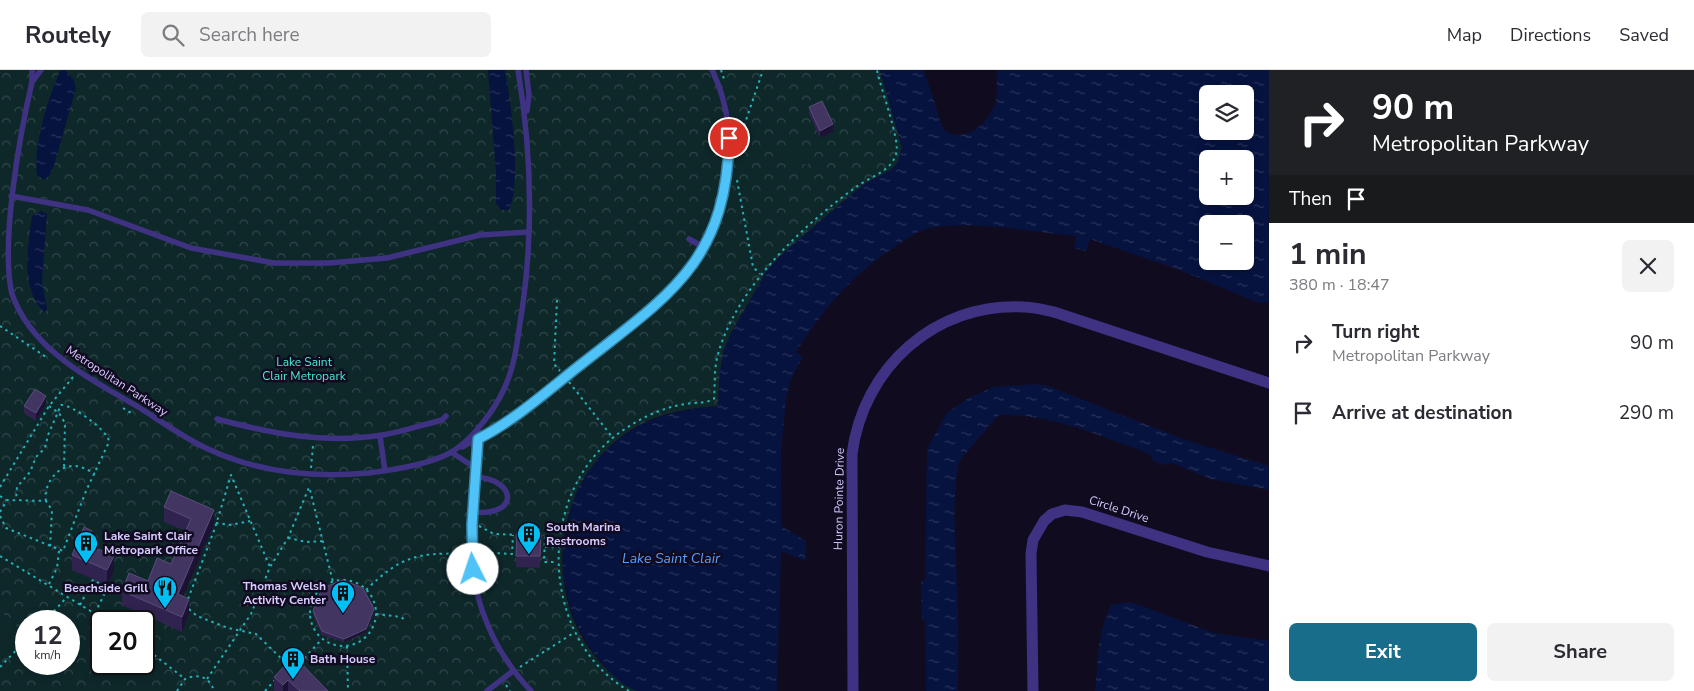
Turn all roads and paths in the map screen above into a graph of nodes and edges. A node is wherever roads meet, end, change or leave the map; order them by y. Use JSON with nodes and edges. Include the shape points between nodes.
{"nodes":[{"id":1,"x":32,"y":70,"type":"edge"},
{"id":2,"x":40,"y":70,"type":"edge"},
{"id":3,"x":518,"y":70,"type":"edge"},
{"id":4,"x":526,"y":70,"type":"edge"},
{"id":5,"x":712,"y":70,"type":"edge"},
{"id":6,"x":763,"y":70,"type":"edge"},
{"id":7,"x":877,"y":70,"type":"edge"},
{"id":8,"x":32,"y":82,"type":"junction"},
{"id":9,"x":526,"y":118,"type":"junction"},
{"id":10,"x":740,"y":138,"type":"dead end"},
{"id":11,"x":737,"y":180,"type":"dead end"},
{"id":12,"x":11,"y":196,"type":"junction"},
{"id":13,"x":529,"y":232,"type":"junction"},
{"id":14,"x":689,"y":239,"type":"dead end"},
{"id":15,"x":705,"y":248,"type":"junction"},
{"id":16,"x":760,"y":274,"type":"junction"},
{"id":17,"x":73,"y":377,"type":"dead end"},
{"id":18,"x":1269,"y":383,"type":"edge"},
{"id":19,"x":49,"y":406,"type":"junction"},
{"id":20,"x":57,"y":411,"type":"junction"},
{"id":21,"x":446,"y":416,"type":"dead end"},
{"id":22,"x":217,"y":419,"type":"dead end"},
{"id":23,"x":478,"y":426,"type":"junction"},
{"id":24,"x":380,"y":436,"type":"junction"},
{"id":25,"x":478,"y":439,"type":"junction"},
{"id":26,"x":313,"y":446,"type":"dead end"},
{"id":27,"x":451,"y":452,"type":"junction"},
{"id":28,"x":64,"y":468,"type":"junction"},
{"id":29,"x":311,"y":468,"type":"dead end"},
{"id":30,"x":477,"y":469,"type":"junction"},
{"id":31,"x":385,"y":471,"type":"junction"},
{"id":32,"x":95,"y":474,"type":"junction"},
{"id":33,"x":476,"y":478,"type":"junction"},
{"id":34,"x":310,"y":485,"type":"dead end"},
{"id":35,"x":0,"y":487,"type":"edge"},
{"id":36,"x":310,"y":490,"type":"junction"},
{"id":37,"x":0,"y":496,"type":"edge"},
{"id":38,"x":16,"y":499,"type":"junction"},
{"id":39,"x":7,"y":500,"type":"junction"},
{"id":40,"x":46,"y":501,"type":"junction"},
{"id":41,"x":0,"y":512,"type":"edge"},
{"id":42,"x":473,"y":512,"type":"junction"},
{"id":43,"x":0,"y":516,"type":"edge"},
{"id":44,"x":250,"y":521,"type":"junction"},
{"id":45,"x":216,"y":523,"type":"junction"},
{"id":46,"x":472,"y":525,"type":"junction"},
{"id":47,"x":513,"y":535,"type":"junction"},
{"id":48,"x":521,"y":535,"type":"edge"},
{"id":49,"x":537,"y":536,"type":"edge"},
{"id":50,"x":288,"y":538,"type":"junction"},
{"id":51,"x":323,"y":541,"type":"junction"},
{"id":52,"x":50,"y":546,"type":"junction"},
{"id":53,"x":545,"y":547,"type":"junction"},
{"id":54,"x":559,"y":547,"type":"junction"},
{"id":55,"x":59,"y":551,"type":"junction"},
{"id":56,"x":477,"y":552,"type":"dead end"},
{"id":57,"x":466,"y":553,"type":"dead end"},
{"id":58,"x":0,"y":556,"type":"edge"},
{"id":59,"x":557,"y":562,"type":"junction"},
{"id":60,"x":1269,"y":566,"type":"edge"},
{"id":61,"x":270,"y":567,"type":"junction"},
{"id":62,"x":333,"y":582,"type":"junction"},
{"id":63,"x":49,"y":585,"type":"junction"},
{"id":64,"x":366,"y":590,"type":"junction"},
{"id":65,"x":67,"y":597,"type":"junction"},
{"id":66,"x":80,"y":605,"type":"junction"},
{"id":67,"x":55,"y":610,"type":"edge"},
{"id":68,"x":90,"y":610,"type":"edge"},
{"id":69,"x":96,"y":610,"type":"edge"},
{"id":70,"x":376,"y":614,"type":"junction"},
{"id":71,"x":406,"y":621,"type":"dead end"},
{"id":72,"x":240,"y":631,"type":"junction"},
{"id":73,"x":575,"y":632,"type":"junction"},
{"id":74,"x":322,"y":639,"type":"junction"},
{"id":75,"x":347,"y":646,"type":"junction"},
{"id":76,"x":15,"y":651,"type":"edge"},
{"id":77,"x":155,"y":656,"type":"edge"},
{"id":78,"x":289,"y":666,"type":"edge"},
{"id":79,"x":0,"y":667,"type":"edge"},
{"id":80,"x":295,"y":668,"type":"edge"},
{"id":81,"x":516,"y":670,"type":"junction"},
{"id":82,"x":277,"y":678,"type":"edge"},
{"id":83,"x":185,"y":679,"type":"junction"},
{"id":84,"x":207,"y":679,"type":"junction"},
{"id":85,"x":624,"y":688,"type":"junction"},
{"id":86,"x":177,"y":691,"type":"edge"},
{"id":87,"x":214,"y":691,"type":"edge"},
{"id":88,"x":265,"y":691,"type":"edge"},
{"id":89,"x":348,"y":691,"type":"edge"},
{"id":90,"x":486,"y":691,"type":"edge"},
{"id":91,"x":531,"y":691,"type":"edge"},
{"id":92,"x":622,"y":691,"type":"edge"},
{"id":93,"x":629,"y":691,"type":"edge"},
{"id":94,"x":852,"y":691,"type":"edge"},
{"id":95,"x":1033,"y":691,"type":"edge"}],
"edges":[{"from":1,"to":8,"type":"lane","name":"Metropolitan Parkway"},
{"from":2,"to":8,"type":"lane","name":"Metropolitan Parkway"},
{"from":3,"to":9,"type":"lane"},
{"from":4,"to":9,"type":"lane","via":[[529,95]]},
{"from":5,"to":15,"type":"lane","via":[[723,98],[729,166],[715,226]]},
{"from":6,"to":10,"type":"path"},
{"from":7,"to":16,"type":"path","via":[[897,146],[894,160],[834,204]]},
{"from":8,"to":12,"type":"lane","name":"Metropolitan Parkway"},
{"from":9,"to":13,"type":"lane"},
{"from":11,"to":16,"type":"path","via":[[753,267]]},
{"from":12,"to":13,"type":"lane","via":[[88,210],[191,248],[274,263],[387,258],[480,235]]},
{"from":12,"to":31,"type":"lane","name":"Metropolitan Parkway","via":[[7,238],[12,293],[36,335],[60,358],[189,440],[222,455],[268,468],[306,474]]},
{"from":13,"to":23,"type":"lane","via":[[516,353],[504,390]]},
{"from":14,"to":15,"type":"lane"},
{"from":15,"to":25,"type":"lane","via":[[690,270],[657,304],[539,398]]},
{"from":16,"to":54,"type":"path","via":[[724,337],[717,360],[714,399],[657,412],[613,438],[590,463],[573,492],[565,513]]},
{"from":17,"to":19,"type":"path"},
{"from":18,"to":94,"type":"street","name":"Huron Pointe Drive","via":[[1054,312],[1024,307],[958,317],[942,323],[910,344],[876,383],[860,415],[855,434],[852,463]]},
{"from":19,"to":20,"type":"path"},
{"from":19,"to":35,"type":"path"},
{"from":20,"to":28,"type":"path","via":[[65,423]]},
{"from":20,"to":32,"type":"path","via":[[66,404],[109,436],[108,446]]},
{"from":20,"to":38,"type":"path","via":[[45,448],[17,488]]},
{"from":21,"to":24,"type":"lane","via":[[442,420]]},
{"from":22,"to":24,"type":"lane","via":[[298,438]]},
{"from":23,"to":25,"type":"lane"},
{"from":23,"to":27,"type":"lane"},
{"from":24,"to":31,"type":"lane"},
{"from":25,"to":27,"type":"lane"},
{"from":25,"to":30,"type":"lane"},
{"from":26,"to":29,"type":"path"},
{"from":27,"to":30,"type":"lane"},
{"from":27,"to":31,"type":"lane","name":"Metropolitan Parkway"},
{"from":28,"to":32,"type":"path","via":[[76,466]]},
{"from":28,"to":40,"type":"path","via":[[48,483],[44,491]]},
{"from":30,"to":33,"type":"lane"},
{"from":32,"to":55,"type":"path","via":[[65,548]]},
{"from":33,"to":42,"type":"lane"},
{"from":33,"to":42,"type":"lane","via":[[497,482],[508,496],[504,507],[496,512]]},
{"from":34,"to":36,"type":"path"},
{"from":36,"to":50,"type":"path"},
{"from":36,"to":51,"type":"path"},
{"from":37,"to":39,"type":"path"},
{"from":38,"to":39,"type":"path"},
{"from":38,"to":40,"type":"path"},
{"from":39,"to":41,"type":"path"},
{"from":40,"to":52,"type":"path","via":[[52,510]]},
{"from":42,"to":46,"type":"lane"},
{"from":43,"to":52,"type":"path","via":[[6,528]]},
{"from":44,"to":45,"type":"path","via":[[231,525]]},
{"from":44,"to":45,"type":"path","via":[[231,475]]},
{"from":44,"to":61,"type":"path"},
{"from":45,"to":72,"type":"path","via":[[188,599],[189,609],[198,616]]},
{"from":46,"to":47,"type":"path","via":[[483,526],[494,534]]},
{"from":46,"to":81,"type":"lane","via":[[471,553],[484,618],[496,645]]},
{"from":47,"to":48,"type":"path"},
{"from":47,"to":56,"type":"path","via":[[512,554]]},
{"from":49,"to":53,"type":"path","via":[[545,536]]},
{"from":50,"to":51,"type":"path"},
{"from":50,"to":61,"type":"path"},
{"from":51,"to":62,"type":"path"},
{"from":52,"to":55,"type":"path"},
{"from":53,"to":54,"type":"path"},
{"from":53,"to":59,"type":"path","via":[[544,562]]},
{"from":54,"to":59,"type":"path"},
{"from":55,"to":63,"type":"path","via":[[57,568]]},
{"from":57,"to":64,"type":"path","via":[[446,552],[415,557],[394,565]]},
{"from":58,"to":63,"type":"path"},
{"from":59,"to":73,"type":"path","via":[[558,584]]},
{"from":60,"to":95,"type":"street","name":"Circle Drive","via":[[1207,552],[1082,512],[1065,510],[1052,514],[1037,530],[1031,554]]},
{"from":61,"to":72,"type":"path","via":[[251,614]]},
{"from":62,"to":64,"type":"path","via":[[352,581]]},
{"from":62,"to":74,"type":"path","via":[[318,591],[310,610],[314,630]]},
{"from":63,"to":65,"type":"path"},
{"from":64,"to":70,"type":"path","via":[[372,597]]},
{"from":65,"to":66,"type":"path"},
{"from":65,"to":67,"type":"path"},
{"from":66,"to":68,"type":"path"},
{"from":66,"to":69,"type":"path","via":[[93,580],[108,587]]},
{"from":70,"to":71,"type":"path","via":[[401,617]]},
{"from":70,"to":75,"type":"path","via":[[369,633]]},
{"from":72,"to":78,"type":"path","via":[[256,634]]},
{"from":72,"to":84,"type":"path"},
{"from":73,"to":81,"type":"path"},
{"from":73,"to":85,"type":"path","via":[[590,655]]},
{"from":74,"to":75,"type":"path","via":[[335,646]]},
{"from":74,"to":80,"type":"path"},
{"from":75,"to":89,"type":"path"},
{"from":76,"to":79,"type":"path"},
{"from":77,"to":83,"type":"path"},
{"from":81,"to":90,"type":"lane"},
{"from":81,"to":91,"type":"lane"},
{"from":82,"to":88,"type":"path"},
{"from":83,"to":84,"type":"path","via":[[196,676]]},
{"from":83,"to":86,"type":"path"},
{"from":84,"to":87,"type":"path"},
{"from":85,"to":92,"type":"path"},
{"from":85,"to":93,"type":"path"}]}
